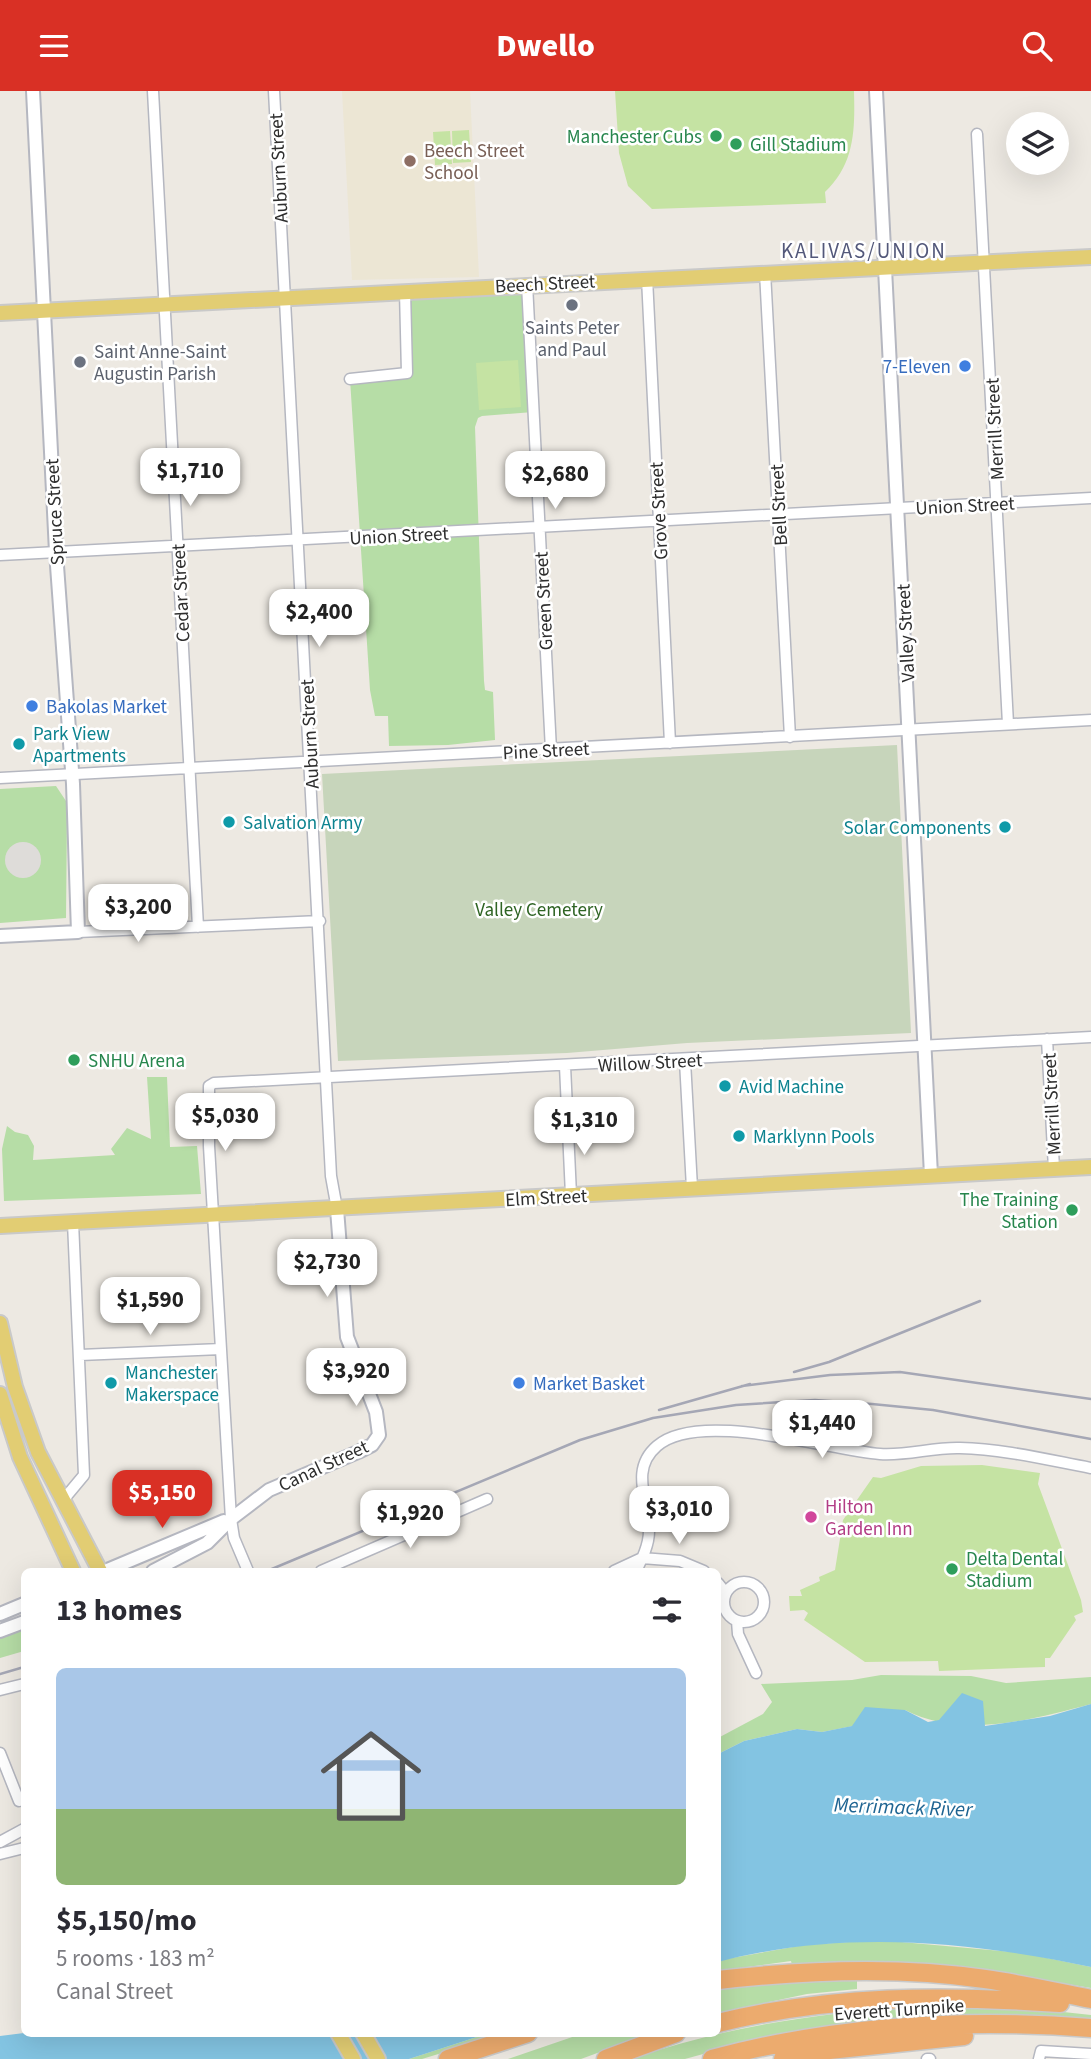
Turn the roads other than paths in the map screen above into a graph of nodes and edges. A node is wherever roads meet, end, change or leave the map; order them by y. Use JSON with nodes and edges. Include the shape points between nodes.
{"nodes":[{"id":1,"x":33,"y":91,"type":"edge"},
{"id":2,"x":153,"y":91,"type":"edge"},
{"id":3,"x":274,"y":91,"type":"edge"},
{"id":4,"x":876,"y":91,"type":"edge"},
{"id":5,"x":977,"y":134,"type":"dead end"},
{"id":6,"x":1091,"y":257,"type":"edge"},
{"id":7,"x":985,"y":263,"type":"junction"},
{"id":8,"x":885,"y":267,"type":"junction"},
{"id":9,"x":765,"y":272,"type":"junction"},
{"id":10,"x":647,"y":278,"type":"junction"},
{"id":11,"x":527,"y":285,"type":"junction"},
{"id":12,"x":405,"y":291,"type":"junction"},
{"id":13,"x":285,"y":298,"type":"junction"},
{"id":14,"x":164,"y":304,"type":"junction"},
{"id":15,"x":44,"y":311,"type":"junction"},
{"id":16,"x":0,"y":313,"type":"edge"},
{"id":17,"x":349,"y":379,"type":"dead end"},
{"id":18,"x":1091,"y":498,"type":"edge"},
{"id":19,"x":998,"y":503,"type":"junction"},
{"id":20,"x":899,"y":508,"type":"junction"},
{"id":21,"x":778,"y":514,"type":"junction"},
{"id":22,"x":659,"y":521,"type":"junction"},
{"id":23,"x":540,"y":527,"type":"junction"},
{"id":24,"x":298,"y":541,"type":"junction"},
{"id":25,"x":177,"y":546,"type":"junction"},
{"id":26,"x":57,"y":552,"type":"junction"},
{"id":27,"x":0,"y":555,"type":"edge"},
{"id":28,"x":1091,"y":720,"type":"edge"},
{"id":29,"x":1009,"y":724,"type":"junction"},
{"id":30,"x":910,"y":729,"type":"junction"},
{"id":31,"x":790,"y":737,"type":"junction"},
{"id":32,"x":670,"y":743,"type":"junction"},
{"id":33,"x":551,"y":750,"type":"junction"},
{"id":34,"x":310,"y":762,"type":"junction"},
{"id":35,"x":190,"y":768,"type":"junction"},
{"id":36,"x":71,"y":774,"type":"junction"},
{"id":37,"x":0,"y":778,"type":"edge"},
{"id":38,"x":320,"y":921,"type":"junction"},
{"id":39,"x":198,"y":927,"type":"junction"},
{"id":40,"x":78,"y":932,"type":"junction"},
{"id":41,"x":0,"y":936,"type":"edge"},
{"id":42,"x":1091,"y":1037,"type":"edge"},
{"id":43,"x":1047,"y":1039,"type":"junction"},
{"id":44,"x":925,"y":1046,"type":"junction"},
{"id":45,"x":685,"y":1061,"type":"junction"},
{"id":46,"x":565,"y":1066,"type":"junction"},
{"id":47,"x":327,"y":1077,"type":"junction"},
{"id":48,"x":1091,"y":1167,"type":"edge"},
{"id":49,"x":1054,"y":1169,"type":"junction"},
{"id":50,"x":931,"y":1175,"type":"junction"},
{"id":51,"x":692,"y":1188,"type":"junction"},
{"id":52,"x":571,"y":1195,"type":"junction"},
{"id":53,"x":337,"y":1209,"type":"junction"},
{"id":54,"x":214,"y":1215,"type":"junction"},
{"id":55,"x":73,"y":1222,"type":"junction"},
{"id":56,"x":0,"y":1226,"type":"edge"},
{"id":57,"x":0,"y":1323,"type":"edge"},
{"id":58,"x":221,"y":1349,"type":"junction"},
{"id":59,"x":80,"y":1355,"type":"junction"},
{"id":60,"x":0,"y":1394,"type":"edge"},
{"id":61,"x":1091,"y":1468,"type":"edge"},
{"id":62,"x":487,"y":1499,"type":"dead end"},
{"id":63,"x":64,"y":1500,"type":"junction"},
{"id":64,"x":231,"y":1519,"type":"junction"},
{"id":65,"x":642,"y":1558,"type":"junction"},
{"id":66,"x":72,"y":1568,"type":"edge"},
{"id":67,"x":98,"y":1568,"type":"edge"},
{"id":68,"x":112,"y":1568,"type":"edge"},
{"id":69,"x":159,"y":1568,"type":"edge"},
{"id":70,"x":247,"y":1568,"type":"edge"},
{"id":71,"x":328,"y":1568,"type":"edge"},
{"id":72,"x":620,"y":1568,"type":"edge"},
{"id":73,"x":637,"y":1568,"type":"edge"},
{"id":74,"x":697,"y":1568,"type":"edge"},
{"id":75,"x":721,"y":1587,"type":"edge"},
{"id":76,"x":726,"y":1593,"type":"junction"},
{"id":77,"x":21,"y":1605,"type":"edge"},
{"id":78,"x":0,"y":1614,"type":"edge"},
{"id":79,"x":737,"y":1621,"type":"junction"},
{"id":80,"x":21,"y":1623,"type":"edge"},
{"id":81,"x":0,"y":1631,"type":"edge"},
{"id":82,"x":756,"y":1673,"type":"dead end"},
{"id":83,"x":21,"y":1685,"type":"edge"},
{"id":84,"x":0,"y":1690,"type":"edge"},
{"id":85,"x":0,"y":1753,"type":"edge"},
{"id":86,"x":19,"y":1801,"type":"dead end"},
{"id":87,"x":21,"y":1831,"type":"edge"},
{"id":88,"x":0,"y":1842,"type":"edge"},
{"id":89,"x":21,"y":1849,"type":"edge"},
{"id":90,"x":0,"y":1854,"type":"edge"},
{"id":91,"x":721,"y":1980,"type":"edge"},
{"id":92,"x":1091,"y":1999,"type":"edge"},
{"id":93,"x":1091,"y":2004,"type":"edge"},
{"id":94,"x":721,"y":2021,"type":"edge"},
{"id":95,"x":1091,"y":2031,"type":"edge"},
{"id":96,"x":340,"y":2037,"type":"edge"},
{"id":97,"x":365,"y":2037,"type":"edge"},
{"id":98,"x":516,"y":2037,"type":"edge"},
{"id":99,"x":534,"y":2037,"type":"edge"},
{"id":100,"x":665,"y":2037,"type":"edge"},
{"id":101,"x":1091,"y":2054,"type":"edge"},
{"id":102,"x":1040,"y":2055,"type":"edge"},
{"id":103,"x":353,"y":2059,"type":"edge"},
{"id":104,"x":378,"y":2059,"type":"edge"},
{"id":105,"x":448,"y":2059,"type":"edge"},
{"id":106,"x":489,"y":2059,"type":"edge"},
{"id":107,"x":606,"y":2059,"type":"edge"},
{"id":108,"x":712,"y":2059,"type":"edge"},
{"id":109,"x":783,"y":2059,"type":"edge"}],
"edges":[{"from":1,"to":15,"type":"street","name":"Spruce Street"},
{"from":2,"to":14,"type":"street","name":"Cedar Street"},
{"from":3,"to":13,"type":"street","name":"Auburn Street"},
{"from":4,"to":8,"type":"street","name":"Valley Street"},
{"from":5,"to":7,"type":"street","name":"Merrill Street"},
{"from":6,"to":7,"type":"main road","name":"Beech Street"},
{"from":7,"to":8,"type":"main road","name":"Beech Street"},
{"from":7,"to":19,"type":"street","name":"Merrill Street"},
{"from":8,"to":9,"type":"main road","name":"Beech Street"},
{"from":8,"to":20,"type":"street","name":"Valley Street"},
{"from":9,"to":10,"type":"main road","name":"Beech Street"},
{"from":9,"to":21,"type":"street","name":"Bell Street"},
{"from":10,"to":11,"type":"main road","name":"Beech Street"},
{"from":10,"to":22,"type":"street","name":"Grove Street"},
{"from":11,"to":12,"type":"main road","name":"Beech Street"},
{"from":11,"to":23,"type":"street","name":"Green Street"},
{"from":12,"to":13,"type":"main road","name":"Beech Street"},
{"from":12,"to":17,"type":"street","via":[[407,373]]},
{"from":13,"to":14,"type":"main road","name":"Beech Street"},
{"from":13,"to":24,"type":"street","name":"Auburn Street"},
{"from":14,"to":15,"type":"main road","name":"Beech Street"},
{"from":14,"to":25,"type":"street","name":"Cedar Street"},
{"from":15,"to":16,"type":"main road","name":"Beech Street"},
{"from":15,"to":26,"type":"street","name":"Spruce Street"},
{"from":18,"to":19,"type":"street","name":"Union Street"},
{"from":19,"to":20,"type":"street","name":"Union Street"},
{"from":19,"to":29,"type":"street","name":"Merrill Street"},
{"from":20,"to":21,"type":"street","name":"Union Street"},
{"from":20,"to":30,"type":"street","name":"Valley Street"},
{"from":21,"to":22,"type":"street","name":"Union Street"},
{"from":21,"to":31,"type":"street","name":"Bell Street"},
{"from":22,"to":23,"type":"street","name":"Union Street"},
{"from":22,"to":32,"type":"street","name":"Grove Street"},
{"from":23,"to":24,"type":"street","name":"Union Street"},
{"from":23,"to":33,"type":"street","name":"Green Street"},
{"from":24,"to":25,"type":"street","name":"Union Street"},
{"from":24,"to":34,"type":"street","name":"Auburn Street"},
{"from":25,"to":26,"type":"street","name":"Union Street"},
{"from":25,"to":35,"type":"street","name":"Cedar Street"},
{"from":26,"to":27,"type":"street","name":"Union Street"},
{"from":26,"to":36,"type":"street","name":"Spruce Street"},
{"from":28,"to":29,"type":"street","name":"Pine Street"},
{"from":29,"to":30,"type":"street","name":"Pine Street"},
{"from":30,"to":31,"type":"street","name":"Pine Street"},
{"from":30,"to":44,"type":"street","name":"Valley Street"},
{"from":31,"to":32,"type":"street","name":"Pine Street"},
{"from":32,"to":33,"type":"street","name":"Pine Street"},
{"from":33,"to":34,"type":"street","name":"Pine Street"},
{"from":34,"to":35,"type":"street","name":"Pine Street"},
{"from":34,"to":38,"type":"street","name":"Auburn Street"},
{"from":35,"to":36,"type":"street","name":"Pine Street"},
{"from":35,"to":39,"type":"street","name":"Cedar Street"},
{"from":36,"to":37,"type":"street","name":"Pine Street"},
{"from":36,"to":40,"type":"street","name":"Spruce Street"},
{"from":38,"to":39,"type":"street"},
{"from":38,"to":47,"type":"street","name":"Auburn Street"},
{"from":39,"to":40,"type":"street"},
{"from":40,"to":41,"type":"street"},
{"from":42,"to":43,"type":"street","name":"Willow Street"},
{"from":43,"to":44,"type":"street","name":"Willow Street"},
{"from":43,"to":49,"type":"street","name":"Merrill Street"},
{"from":44,"to":45,"type":"street","name":"Willow Street"},
{"from":44,"to":50,"type":"street","name":"Valley Street"},
{"from":45,"to":46,"type":"street","name":"Willow Street"},
{"from":45,"to":51,"type":"street"},
{"from":46,"to":47,"type":"street","name":"Willow Street"},
{"from":46,"to":52,"type":"street"},
{"from":47,"to":53,"type":"street","name":"Auburn Street"},
{"from":47,"to":54,"type":"street","name":"Willow Street","via":[[209,1086]]},
{"from":48,"to":49,"type":"main road","name":"Elm Street"},
{"from":49,"to":50,"type":"main road","name":"Elm Street"},
{"from":50,"to":51,"type":"main road","name":"Elm Street"},
{"from":51,"to":52,"type":"main road","name":"Elm Street"},
{"from":52,"to":53,"type":"main road","name":"Elm Street"},
{"from":53,"to":54,"type":"main road","name":"Elm Street"},
{"from":53,"to":64,"type":"street","name":"Canal Street","via":[[347,1337],[376,1412],[379,1435],[359,1452],[274,1487]]},
{"from":54,"to":55,"type":"main road","name":"Elm Street"},
{"from":54,"to":58,"type":"street"},
{"from":55,"to":56,"type":"main road","name":"Elm Street"},
{"from":55,"to":59,"type":"street"},
{"from":57,"to":63,"type":"main road","via":[[24,1415],[49,1477]]},
{"from":58,"to":59,"type":"street"},
{"from":58,"to":64,"type":"street"},
{"from":59,"to":63,"type":"street","via":[[84,1475]]},
{"from":60,"to":66,"type":"main road","via":[[27,1473]]},
{"from":61,"to":65,"type":"street","via":[[978,1449],[881,1454],[752,1432],[674,1437],[657,1446],[643,1469],[641,1489],[649,1534]]},
{"from":62,"to":71,"type":"street"},
{"from":63,"to":67,"type":"main road"},
{"from":64,"to":68,"type":"street","name":"Canal Street"},
{"from":64,"to":69,"type":"street","name":"Canal Street","via":[[207,1543]]},
{"from":64,"to":70,"type":"street"},
{"from":65,"to":72,"type":"street"},
{"from":65,"to":73,"type":"street"},
{"from":65,"to":74,"type":"street","via":[[680,1561]]},
{"from":75,"to":76,"type":"street"},
{"from":76,"to":79,"type":"street","via":[[725,1609]]},
{"from":76,"to":79,"type":"street","via":[[741,1582],[753,1584],[762,1593],[759,1615]]},
{"from":77,"to":78,"type":"street"},
{"from":79,"to":82,"type":"street","via":[[738,1634]]},
{"from":80,"to":81,"type":"street"},
{"from":83,"to":84,"type":"street"},
{"from":85,"to":86,"type":"street"},
{"from":87,"to":88,"type":"street"},
{"from":89,"to":90,"type":"street"},
{"from":91,"to":92,"type":"highway","via":[[792,1972],[888,1972],[984,1979]]},
{"from":93,"to":94,"type":"highway","name":"Everett Turnpike","via":[[925,1996],[796,2007]]},
{"from":95,"to":108,"type":"highway","name":"Everett Turnpike","via":[[1035,2024],[909,2026],[774,2044]]},
{"from":95,"to":109,"type":"highway","via":[[975,2035]]},
{"from":96,"to":103,"type":"main road"},
{"from":97,"to":104,"type":"main road"},
{"from":98,"to":105,"type":"highway"},
{"from":99,"to":106,"type":"highway","via":[[524,2046]]},
{"from":100,"to":107,"type":"highway"},
{"from":101,"to":102,"type":"street"}]}
